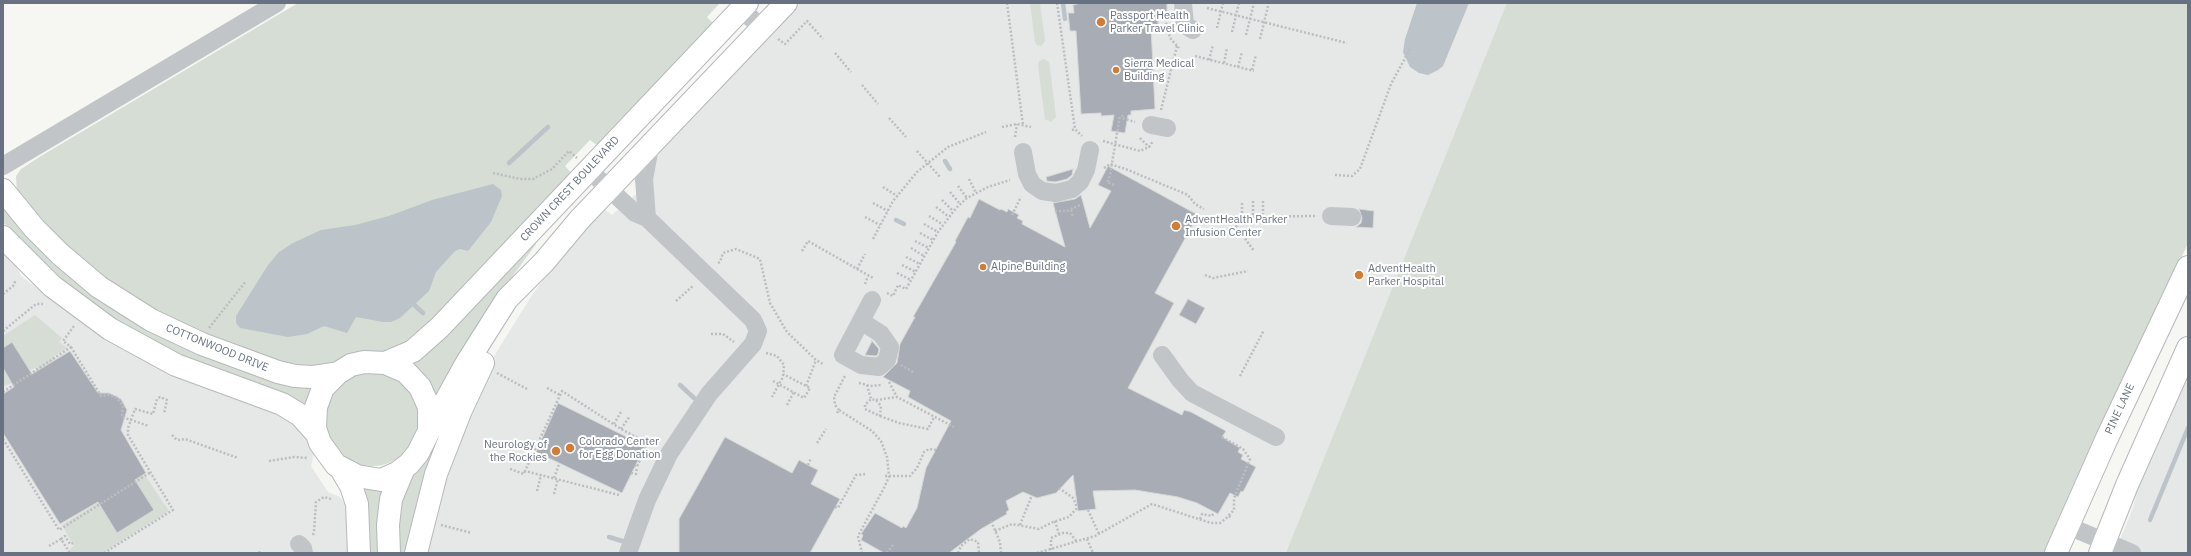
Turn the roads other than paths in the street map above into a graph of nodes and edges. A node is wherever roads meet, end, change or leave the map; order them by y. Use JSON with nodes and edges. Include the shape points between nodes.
{"nodes":[{"id":1,"x":277,"y":3,"type":"edge"},
{"id":2,"x":786,"y":3,"type":"edge"},
{"id":3,"x":1183,"y":3,"type":"edge"},
{"id":4,"x":744,"y":6,"type":"edge"},
{"id":5,"x":1193,"y":30,"type":"dead end"},
{"id":6,"x":770,"y":33,"type":"junction"},
{"id":7,"x":1091,"y":142,"type":"road end"},
{"id":8,"x":1019,"y":146,"type":"road end"},
{"id":9,"x":650,"y":147,"type":"junction"},
{"id":10,"x":3,"y":166,"type":"edge"},
{"id":11,"x":589,"y":170,"type":"junction"},
{"id":12,"x":609,"y":189,"type":"junction"},
{"id":13,"x":3,"y":190,"type":"edge"},
{"id":14,"x":1323,"y":216,"type":"road end"},
{"id":15,"x":1352,"y":217,"type":"dead end"},
{"id":16,"x":647,"y":218,"type":"junction"},
{"id":17,"x":3,"y":236,"type":"edge"},
{"id":18,"x":544,"y":262,"type":"junction"},
{"id":19,"x":2188,"y":267,"type":"edge"},
{"id":20,"x":875,"y":292,"type":"road end"},
{"id":21,"x":861,"y":321,"type":"junction"},
{"id":22,"x":2188,"y":348,"type":"edge"},
{"id":23,"x":1162,"y":355,"type":"dead end"},
{"id":24,"x":385,"y":363,"type":"junction"},
{"id":25,"x":338,"y":373,"type":"junction"},
{"id":26,"x":428,"y":431,"type":"junction"},
{"id":27,"x":317,"y":434,"type":"junction"},
{"id":28,"x":1276,"y":438,"type":"dead end"},
{"id":29,"x":404,"y":468,"type":"junction"},
{"id":30,"x":341,"y":469,"type":"junction"},
{"id":31,"x":2068,"y":526,"type":"junction"},
{"id":32,"x":2102,"y":547,"type":"edge"},
{"id":33,"x":359,"y":553,"type":"edge"},
{"id":34,"x":389,"y":553,"type":"edge"},
{"id":35,"x":416,"y":553,"type":"edge"},
{"id":36,"x":628,"y":553,"type":"edge"},
{"id":37,"x":2056,"y":553,"type":"edge"},
{"id":38,"x":2132,"y":553,"type":"edge"}],
"edges":[{"from":1,"to":10,"type":"street"},
{"from":2,"to":6,"type":"main road"},
{"from":3,"to":5,"type":"street","via":[[1185,25]]},
{"from":4,"to":6,"type":"street"},
{"from":4,"to":11,"type":"main road","name":"CROWN CREST BOULEVARD"},
{"from":6,"to":9,"type":"main road"},
{"from":7,"to":8,"type":"street","via":[[1086,170],[1080,182],[1072,190],[1056,193],[1042,191],[1032,184]]},
{"from":9,"to":12,"type":"main road"},
{"from":9,"to":16,"type":"street","via":[[644,179]]},
{"from":11,"to":12,"type":"street"},
{"from":11,"to":24,"type":"main road","name":"CROWN CREST BOULEVARD","via":[[426,340],[412,351]]},
{"from":12,"to":16,"type":"street","via":[[635,213]]},
{"from":12,"to":18,"type":"main road"},
{"from":13,"to":25,"type":"main road","name":"COTTONWOOD DRIVE","via":[[37,232],[60,254],[103,289],[151,320],[202,344],[278,372],[312,377]]},
{"from":14,"to":15,"type":"street"},
{"from":16,"to":36,"type":"street","via":[[753,320],[758,331],[753,344],[709,394],[669,454],[647,500]]},
{"from":17,"to":27,"type":"main road","via":[[52,286],[110,329],[176,365],[282,404],[300,415]]},
{"from":18,"to":26,"type":"main road","via":[[502,307]]},
{"from":18,"to":35,"type":"main road","via":[[491,348],[460,410],[434,479]]},
{"from":19,"to":31,"type":"main road","name":"PINE LANE"},
{"from":20,"to":21,"type":"street"},
{"from":21,"to":21,"type":"street","via":[[842,355],[861,365],[874,368],[887,360],[890,350],[887,340]]},
{"from":22,"to":32,"type":"main road"},
{"from":23,"to":28,"type":"street","via":[[1192,393]]},
{"from":24,"to":25,"type":"main road","via":[[364,362]]},
{"from":24,"to":26,"type":"main road","via":[[406,372],[420,387],[429,407]]},
{"from":25,"to":27,"type":"main road","via":[[323,388],[318,400],[315,420]]},
{"from":26,"to":29,"type":"main road","via":[[418,453]]},
{"from":27,"to":30,"type":"main road","via":[[326,454]]},
{"from":29,"to":30,"type":"main road","via":[[391,476],[375,480]]},
{"from":29,"to":34,"type":"main road","via":[[391,499],[388,525]]},
{"from":30,"to":33,"type":"main road","via":[[351,486],[357,504]]},
{"from":31,"to":32,"type":"street"},
{"from":31,"to":37,"type":"main road","name":"PINE LANE"},
{"from":32,"to":38,"type":"street"}]}
